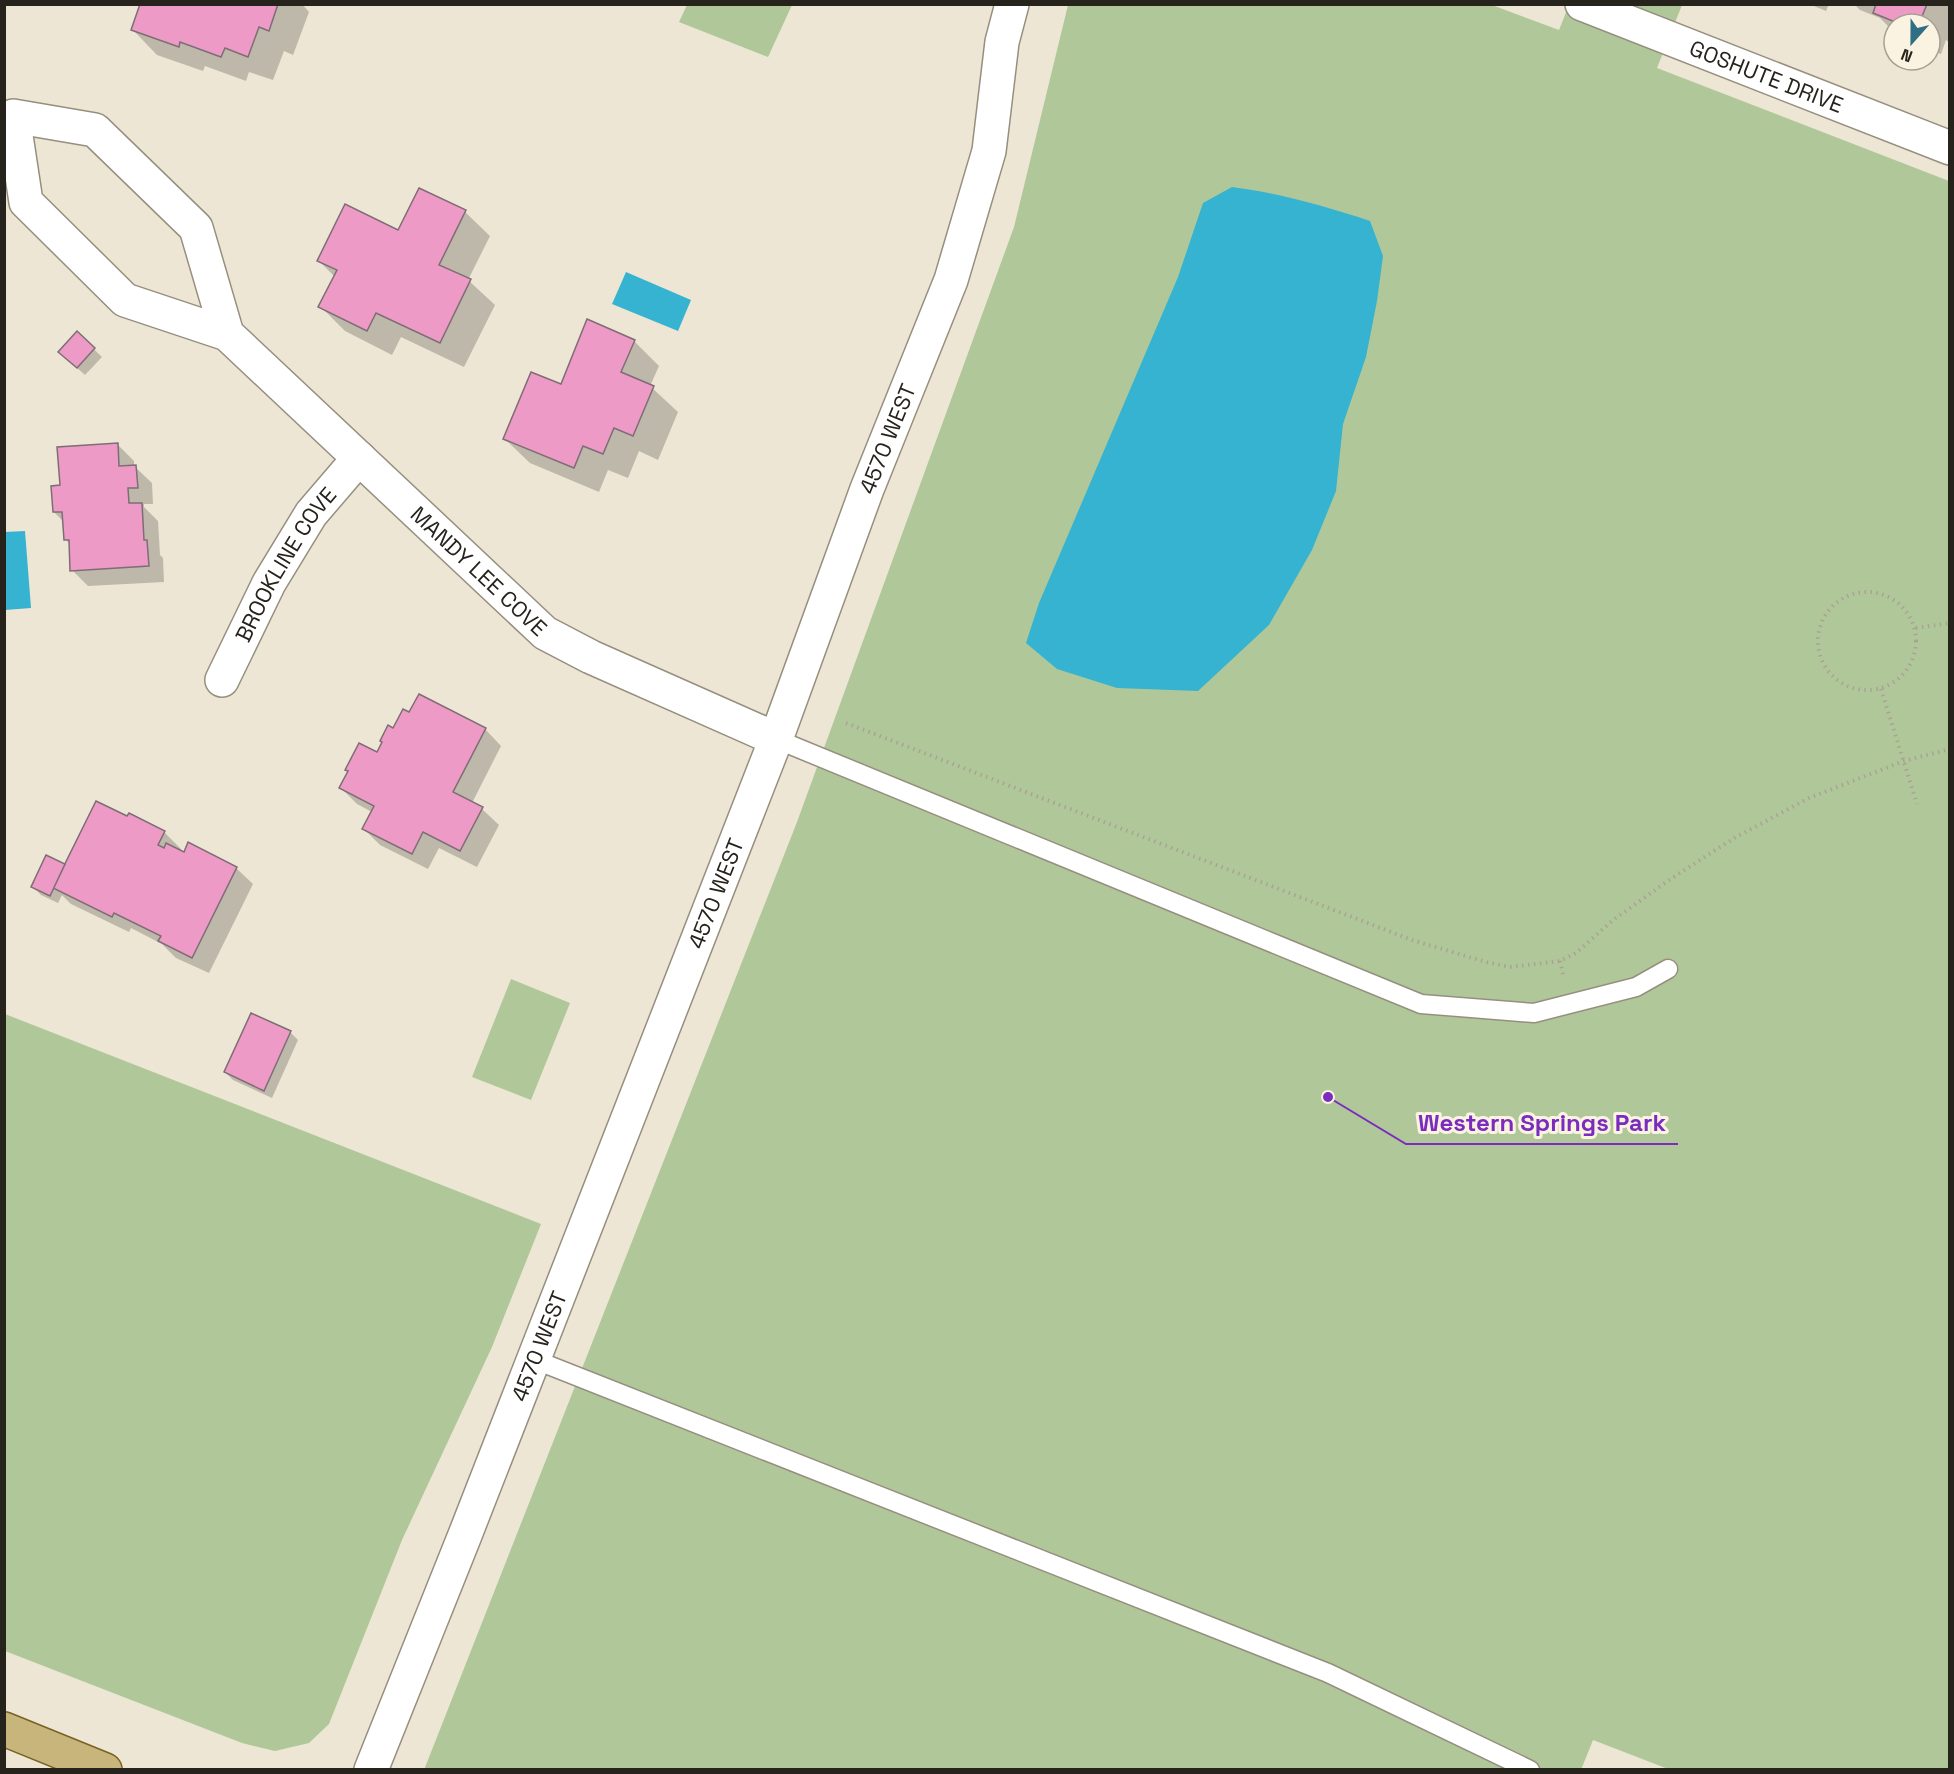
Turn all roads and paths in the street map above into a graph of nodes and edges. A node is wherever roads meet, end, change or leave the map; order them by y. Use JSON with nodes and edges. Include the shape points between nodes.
{"nodes":[{"id":1,"x":1012,"y":4,"type":"edge"},
{"id":2,"x":1581,"y":4,"type":"edge"},
{"id":3,"x":1950,"y":148,"type":"edge"},
{"id":4,"x":227,"y":334,"type":"junction"},
{"id":5,"x":359,"y":458,"type":"junction"},
{"id":6,"x":1950,"y":623,"type":"edge"},
{"id":7,"x":1916,"y":628,"type":"junction"},
{"id":8,"x":222,"y":680,"type":"dead end"},
{"id":9,"x":1881,"y":689,"type":"junction"},
{"id":10,"x":846,"y":723,"type":"dead end"},
{"id":11,"x":776,"y":739,"type":"junction"},
{"id":12,"x":1950,"y":749,"type":"edge"},
{"id":13,"x":1904,"y":762,"type":"junction"},
{"id":14,"x":1917,"y":804,"type":"dead end"},
{"id":15,"x":1668,"y":969,"type":"dead end"},
{"id":16,"x":533,"y":1359,"type":"junction"},
{"id":17,"x":4,"y":1729,"type":"edge"},
{"id":18,"x":105,"y":1770,"type":"edge"},
{"id":19,"x":371,"y":1770,"type":"edge"},
{"id":20,"x":1530,"y":1770,"type":"edge"}],
"edges":[{"from":1,"to":11,"type":"street","name":"4570 WEST","via":[[1002,42],[990,151],[951,280],[867,489]]},
{"from":2,"to":3,"type":"street","name":"GOSHUTE DRIVE"},
{"from":4,"to":4,"type":"street","name":"MANDY LEE COVE","via":[[196,228],[95,130],[13,116],[26,202],[124,300]]},
{"from":4,"to":5,"type":"street","name":"MANDY LEE COVE"},
{"from":5,"to":8,"type":"street","name":"BROOKLINE COVE","via":[[310,514],[269,583]]},
{"from":5,"to":11,"type":"street","name":"MANDY LEE COVE","via":[[545,633]]},
{"from":6,"to":7,"type":"path"},
{"from":7,"to":9,"type":"path","via":[[1916,654],[1910,666],[1893,684]]},
{"from":7,"to":9,"type":"path","via":[[1899,602],[1870,591],[1840,599],[1828,610],[1817,638],[1826,668],[1836,680],[1850,687]]},
{"from":9,"to":13,"type":"path"},
{"from":10,"to":13,"type":"path","via":[[1412,940],[1510,967],[1560,961],[1576,953],[1613,920],[1736,837],[1809,798]]},
{"from":11,"to":15,"type":"lane","via":[[1421,1004],[1534,1013],[1636,987]]},
{"from":11,"to":16,"type":"street","name":"4570 WEST"},
{"from":12,"to":13,"type":"path"},
{"from":13,"to":14,"type":"path"},
{"from":16,"to":19,"type":"street","name":"4570 WEST"},
{"from":16,"to":20,"type":"lane","via":[[1328,1673]]},
{"from":17,"to":18,"type":"main road"}]}
